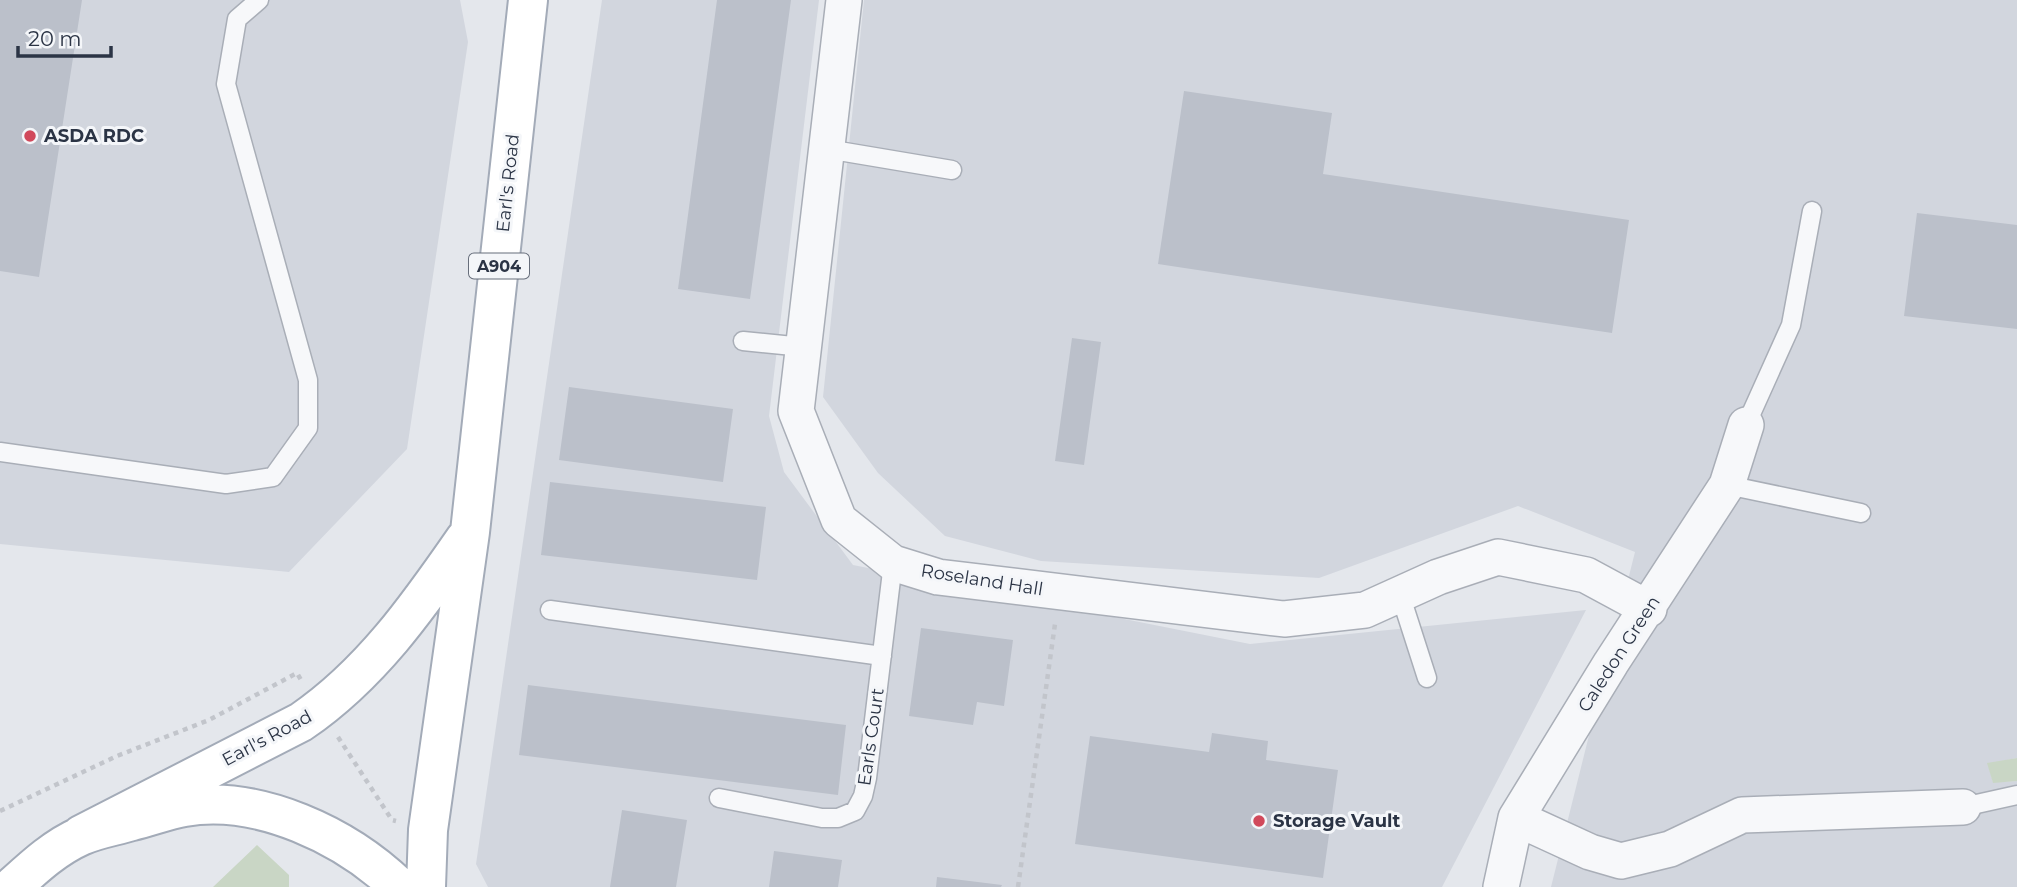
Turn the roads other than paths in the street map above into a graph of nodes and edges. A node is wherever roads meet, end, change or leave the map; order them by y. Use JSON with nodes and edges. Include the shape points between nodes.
{"nodes":[{"id":1,"x":259,"y":0,"type":"edge"},
{"id":2,"x":528,"y":0,"type":"edge"},
{"id":3,"x":844,"y":0,"type":"edge"},
{"id":4,"x":827,"y":149,"type":"junction"},
{"id":5,"x":952,"y":170,"type":"dead end"},
{"id":6,"x":1812,"y":211,"type":"dead end"},
{"id":7,"x":743,"y":341,"type":"dead end"},
{"id":8,"x":803,"y":347,"type":"junction"},
{"id":9,"x":1746,"y":425,"type":"joint"},
{"id":10,"x":0,"y":452,"type":"edge"},
{"id":11,"x":1727,"y":485,"type":"junction"},
{"id":12,"x":1861,"y":513,"type":"dead end"},
{"id":13,"x":470,"y":532,"type":"junction"},
{"id":14,"x":893,"y":563,"type":"junction"},
{"id":15,"x":1400,"y":594,"type":"junction"},
{"id":16,"x":1649,"y":609,"type":"junction"},
{"id":17,"x":550,"y":610,"type":"dead end"},
{"id":18,"x":882,"y":656,"type":"junction"},
{"id":19,"x":1427,"y":678,"type":"dead end"},
{"id":20,"x":2017,"y":796,"type":"edge"},
{"id":21,"x":719,"y":799,"type":"dead end"},
{"id":22,"x":1963,"y":807,"type":"joint"},
{"id":23,"x":1516,"y":818,"type":"junction"},
{"id":24,"x":81,"y":835,"type":"junction"},
{"id":25,"x":45,"y":857,"type":"junction"},
{"id":26,"x":0,"y":877,"type":"edge"},
{"id":27,"x":12,"y":887,"type":"edge"},
{"id":28,"x":399,"y":887,"type":"edge"},
{"id":29,"x":426,"y":887,"type":"edge"},
{"id":30,"x":1501,"y":887,"type":"edge"}],
"edges":[{"from":1,"to":10,"type":"lane","via":[[237,19],[226,84],[308,380],[308,428],[272,477],[226,484]]},
{"from":2,"to":13,"type":"main road","name":"Earl's Road","number":"A904"},
{"from":3,"to":4,"type":"street","name":"Roseland Hall"},
{"from":4,"to":5,"type":"lane"},
{"from":4,"to":8,"type":"street","name":"Roseland Hall"},
{"from":6,"to":9,"type":"lane","via":[[1791,325]]},
{"from":7,"to":8,"type":"lane"},
{"from":8,"to":14,"type":"street","name":"Roseland Hall","via":[[796,411],[839,520]]},
{"from":9,"to":11,"type":"street","name":"Caledon Green"},
{"from":11,"to":12,"type":"lane"},
{"from":11,"to":16,"type":"street","name":"Caledon Green"},
{"from":13,"to":24,"type":"main road","name":"Earl's Road","via":[[414,612],[367,668],[320,709]]},
{"from":13,"to":29,"type":"main road","name":"Earl's Road","via":[[428,830]]},
{"from":14,"to":15,"type":"street","name":"Roseland Hall","via":[[938,577],[1284,619],[1365,610]]},
{"from":14,"to":18,"type":"lane","name":"Earls Court"},
{"from":15,"to":16,"type":"street","name":"Roseland Hall","via":[[1498,556],[1586,575]]},
{"from":15,"to":19,"type":"lane"},
{"from":16,"to":23,"type":"street","name":"Caledon Green"},
{"from":17,"to":18,"type":"lane"},
{"from":18,"to":21,"type":"lane","name":"Earls Court","via":[[867,778],[855,811],[822,818]]},
{"from":20,"to":22,"type":"lane"},
{"from":22,"to":23,"type":"street","via":[[1742,815],[1670,849],[1621,861]]},
{"from":23,"to":30,"type":"street","name":"Caledon Green"},
{"from":24,"to":25,"type":"main road"},
{"from":24,"to":28,"type":"main road","via":[[185,807],[229,805],[271,815],[336,841]]},
{"from":25,"to":26,"type":"main road"},
{"from":25,"to":27,"type":"main road"}]}
